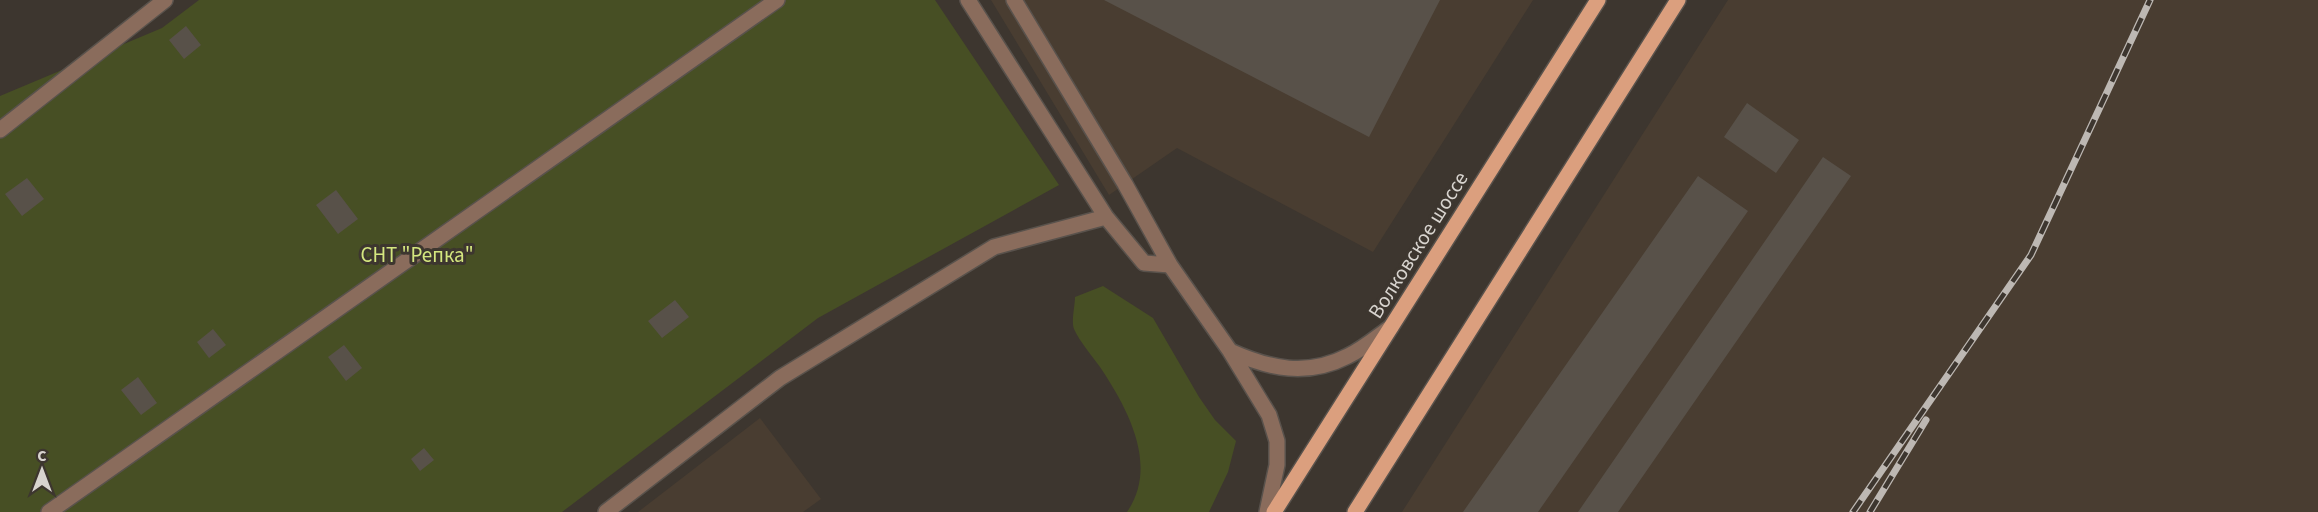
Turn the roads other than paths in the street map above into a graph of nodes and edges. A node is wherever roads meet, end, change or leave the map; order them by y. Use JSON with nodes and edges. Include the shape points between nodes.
{"nodes":[{"id":1,"x":165,"y":0,"type":"edge"},
{"id":2,"x":777,"y":0,"type":"edge"},
{"id":3,"x":968,"y":0,"type":"edge"},
{"id":4,"x":1014,"y":0,"type":"edge"},
{"id":5,"x":1598,"y":0,"type":"edge"},
{"id":6,"x":1678,"y":0,"type":"edge"},
{"id":7,"x":0,"y":130,"type":"edge"},
{"id":8,"x":1106,"y":217,"type":"junction"},
{"id":9,"x":1170,"y":265,"type":"junction"},
{"id":10,"x":1391,"y":327,"type":"junction"},
{"id":11,"x":1230,"y":351,"type":"junction"},
{"id":12,"x":48,"y":512,"type":"edge"},
{"id":13,"x":606,"y":512,"type":"edge"},
{"id":14,"x":1267,"y":512,"type":"edge"},
{"id":15,"x":1274,"y":512,"type":"edge"},
{"id":16,"x":1355,"y":512,"type":"edge"}],
"edges":[{"from":1,"to":7,"type":"lane"},
{"from":2,"to":12,"type":"lane"},
{"from":3,"to":8,"type":"lane"},
{"from":4,"to":9,"type":"lane"},
{"from":5,"to":10,"type":"main road","name":"Волковское шоссе"},
{"from":6,"to":16,"type":"main road"},
{"from":8,"to":9,"type":"lane","via":[[1144,264]]},
{"from":8,"to":13,"type":"lane","via":[[994,247],[780,378]]},
{"from":9,"to":11,"type":"lane"},
{"from":10,"to":11,"type":"lane","via":[[1347,356],[1314,368],[1287,369],[1257,363]]},
{"from":10,"to":15,"type":"main road","name":"Волковское шоссе"},
{"from":11,"to":14,"type":"lane","via":[[1269,415],[1277,441],[1277,465]]}]}
